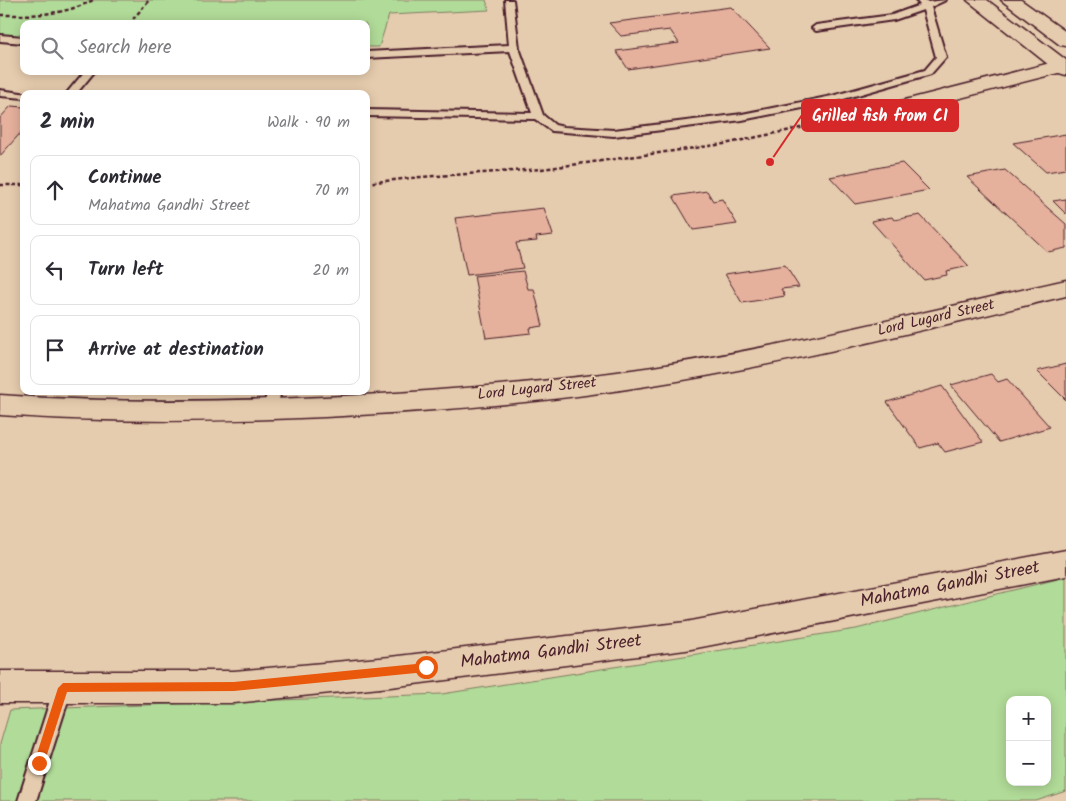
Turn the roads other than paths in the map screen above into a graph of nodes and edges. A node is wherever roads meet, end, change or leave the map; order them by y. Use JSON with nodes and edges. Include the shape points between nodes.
{"nodes":[{"id":1,"x":509,"y":0,"type":"edge"},
{"id":2,"x":942,"y":0,"type":"edge"},
{"id":3,"x":976,"y":0,"type":"edge"},
{"id":4,"x":1010,"y":0,"type":"edge"},
{"id":5,"x":923,"y":3,"type":"edge"},
{"id":6,"x":816,"y":28,"type":"dead end"},
{"id":7,"x":0,"y":38,"type":"edge"},
{"id":8,"x":20,"y":40,"type":"edge"},
{"id":9,"x":1066,"y":41,"type":"edge"},
{"id":10,"x":514,"y":48,"type":"junction"},
{"id":11,"x":370,"y":55,"type":"edge"},
{"id":12,"x":1064,"y":67,"type":"edge"},
{"id":13,"x":87,"y":75,"type":"edge"},
{"id":14,"x":74,"y":90,"type":"edge"},
{"id":15,"x":0,"y":93,"type":"edge"},
{"id":16,"x":20,"y":96,"type":"edge"},
{"id":17,"x":370,"y":113,"type":"edge"},
{"id":18,"x":538,"y":116,"type":"junction"},
{"id":19,"x":849,"y":118,"type":"road end"},
{"id":20,"x":1066,"y":288,"type":"edge"},
{"id":21,"x":272,"y":400,"type":"edge"},
{"id":22,"x":0,"y":405,"type":"edge"},
{"id":23,"x":1066,"y":563,"type":"edge"},
{"id":24,"x":0,"y":687,"type":"edge"},
{"id":25,"x":63,"y":688,"type":"junction"},
{"id":26,"x":27,"y":801,"type":"edge"}],
"edges":[{"from":1,"to":10,"type":"lane"},
{"from":2,"to":5,"type":"lane"},
{"from":3,"to":12,"type":"street"},
{"from":4,"to":9,"type":"street"},
{"from":5,"to":6,"type":"lane","via":[[908,14]]},
{"from":5,"to":18,"type":"lane","via":[[941,57],[928,72],[880,87],[742,116],[614,133],[552,128]]},
{"from":7,"to":8,"type":"lane"},
{"from":10,"to":11,"type":"lane"},
{"from":10,"to":18,"type":"lane"},
{"from":12,"to":19,"type":"street"},
{"from":13,"to":14,"type":"lane"},
{"from":15,"to":16,"type":"lane"},
{"from":17,"to":18,"type":"lane"},
{"from":20,"to":21,"type":"street","name":"Lord Lugard Street","via":[[835,341],[653,376],[504,394],[359,405]]},
{"from":21,"to":22,"type":"street","name":"Lord Lugard Street","via":[[144,412]]},
{"from":23,"to":25,"type":"street","name":"Mahatma Gandhi Street","via":[[686,636],[390,672],[234,687]]},
{"from":24,"to":25,"type":"street","name":"Mahatma Gandhi Street"},
{"from":25,"to":26,"type":"lane"}]}
